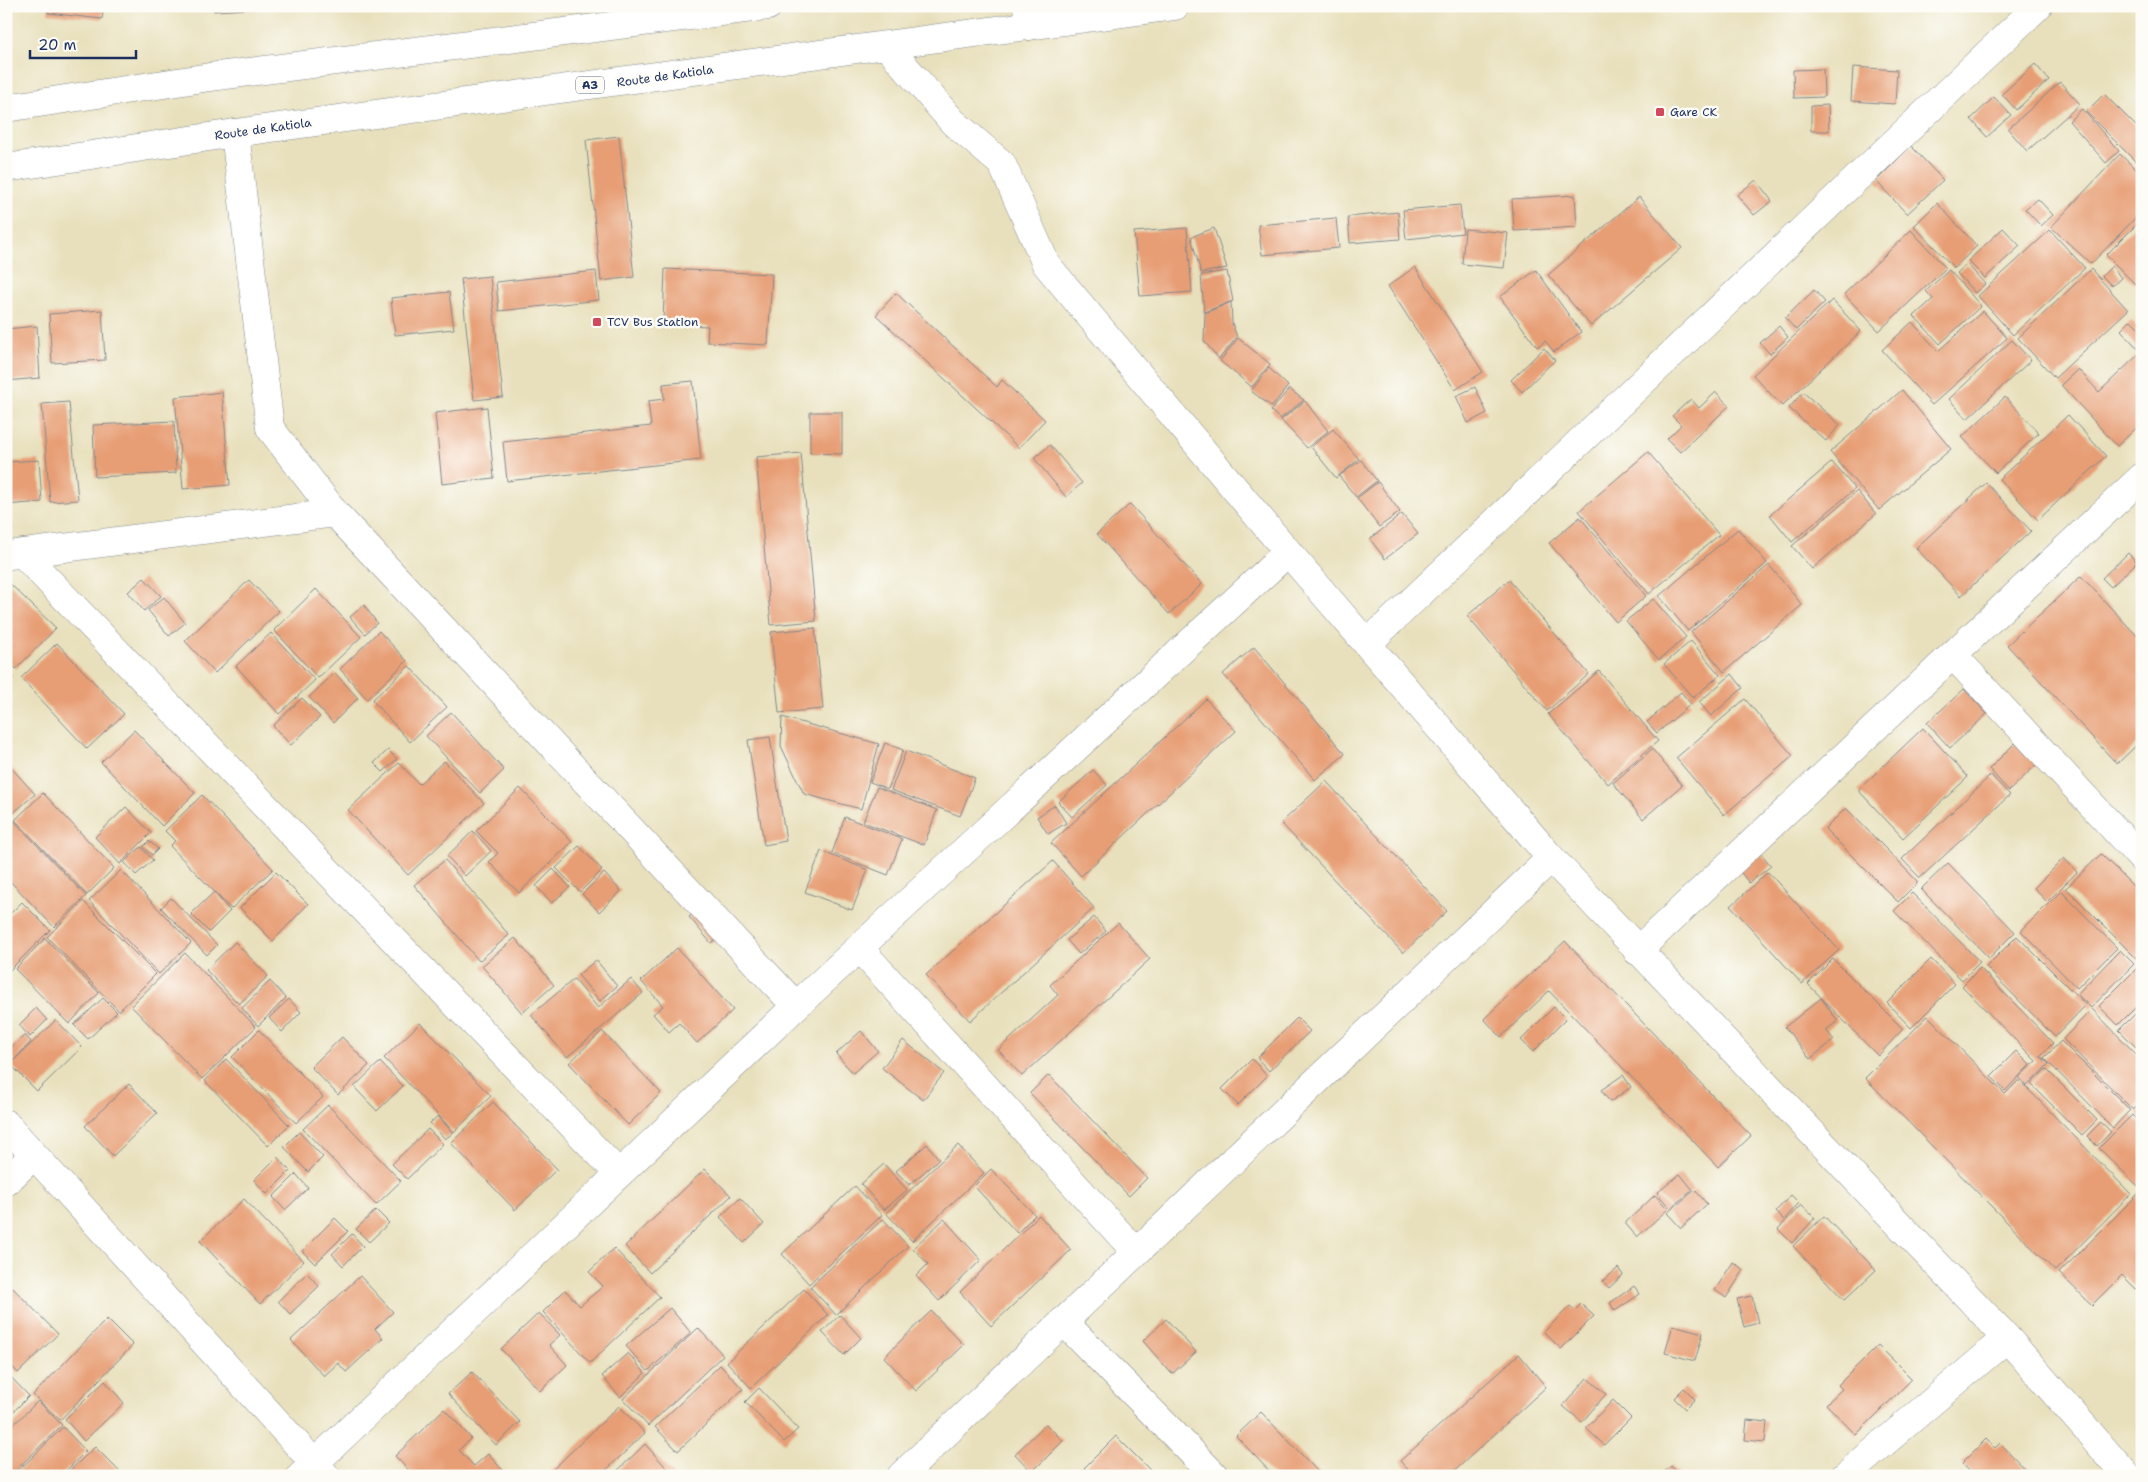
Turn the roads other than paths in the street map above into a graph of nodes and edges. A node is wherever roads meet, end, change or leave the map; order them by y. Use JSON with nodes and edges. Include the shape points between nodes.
{"nodes":[{"id":1,"x":768,"y":6,"type":"edge"},
{"id":2,"x":1175,"y":6,"type":"edge"},
{"id":3,"x":2038,"y":6,"type":"edge"},
{"id":4,"x":1028,"y":16,"type":"edge"},
{"id":5,"x":887,"y":46,"type":"junction"},
{"id":6,"x":6,"y":108,"type":"edge"},
{"id":7,"x":236,"y":133,"type":"junction"},
{"id":8,"x":6,"y":168,"type":"edge"},
{"id":9,"x":2142,"y":477,"type":"edge"},
{"id":10,"x":334,"y":513,"type":"junction"},
{"id":11,"x":1288,"y":552,"type":"junction"},
{"id":12,"x":14,"y":554,"type":"edge"},
{"id":13,"x":1368,"y":644,"type":"junction"},
{"id":14,"x":1953,"y":655,"type":"junction"},
{"id":15,"x":1551,"y":858,"type":"junction"},
{"id":16,"x":2142,"y":859,"type":"edge"},
{"id":17,"x":859,"y":948,"type":"junction"},
{"id":18,"x":1637,"y":951,"type":"junction"},
{"id":19,"x":796,"y":1006,"type":"junction"},
{"id":20,"x":6,"y":1124,"type":"edge"},
{"id":21,"x":34,"y":1155,"type":"junction"},
{"id":22,"x":619,"y":1174,"type":"junction"},
{"id":23,"x":6,"y":1182,"type":"edge"},
{"id":24,"x":1136,"y":1252,"type":"junction"},
{"id":25,"x":1063,"y":1321,"type":"junction"},
{"id":26,"x":2007,"y":1338,"type":"junction"},
{"id":27,"x":314,"y":1472,"type":"edge"},
{"id":28,"x":900,"y":1476,"type":"edge"},
{"id":29,"x":1215,"y":1476,"type":"edge"},
{"id":30,"x":1845,"y":1476,"type":"edge"},
{"id":31,"x":2126,"y":1476,"type":"edge"}],
"edges":[{"from":1,"to":6,"type":"main road","via":[[210,77]]},
{"from":2,"to":4,"type":"main road","name":"Route de Katiola","number":"A3"},
{"from":3,"to":13,"type":"main road"},
{"from":4,"to":5,"type":"main road","name":"Route de Katiola","number":"A3"},
{"from":5,"to":7,"type":"main road","name":"Route de Katiola","number":"A3"},
{"from":5,"to":11,"type":"main road","via":[[953,122],[1002,164],[1046,264]]},
{"from":7,"to":8,"type":"main road","name":"Route de Katiola","number":"A3"},
{"from":7,"to":10,"type":"main road","via":[[270,428]]},
{"from":9,"to":14,"type":"main road"},
{"from":10,"to":12,"type":"main road"},
{"from":10,"to":19,"type":"main road"},
{"from":11,"to":13,"type":"main road"},
{"from":11,"to":17,"type":"main road"},
{"from":12,"to":22,"type":"main road"},
{"from":13,"to":15,"type":"main road"},
{"from":14,"to":16,"type":"main road"},
{"from":14,"to":18,"type":"main road"},
{"from":15,"to":18,"type":"main road"},
{"from":15,"to":24,"type":"main road"},
{"from":17,"to":19,"type":"main road"},
{"from":17,"to":24,"type":"main road"},
{"from":18,"to":26,"type":"main road"},
{"from":19,"to":22,"type":"main road"},
{"from":20,"to":21,"type":"main road"},
{"from":21,"to":23,"type":"main road"},
{"from":21,"to":27,"type":"main road"},
{"from":22,"to":27,"type":"main road"},
{"from":24,"to":25,"type":"main road"},
{"from":25,"to":28,"type":"main road"},
{"from":25,"to":29,"type":"main road"},
{"from":26,"to":30,"type":"main road"},
{"from":26,"to":31,"type":"main road"}]}
